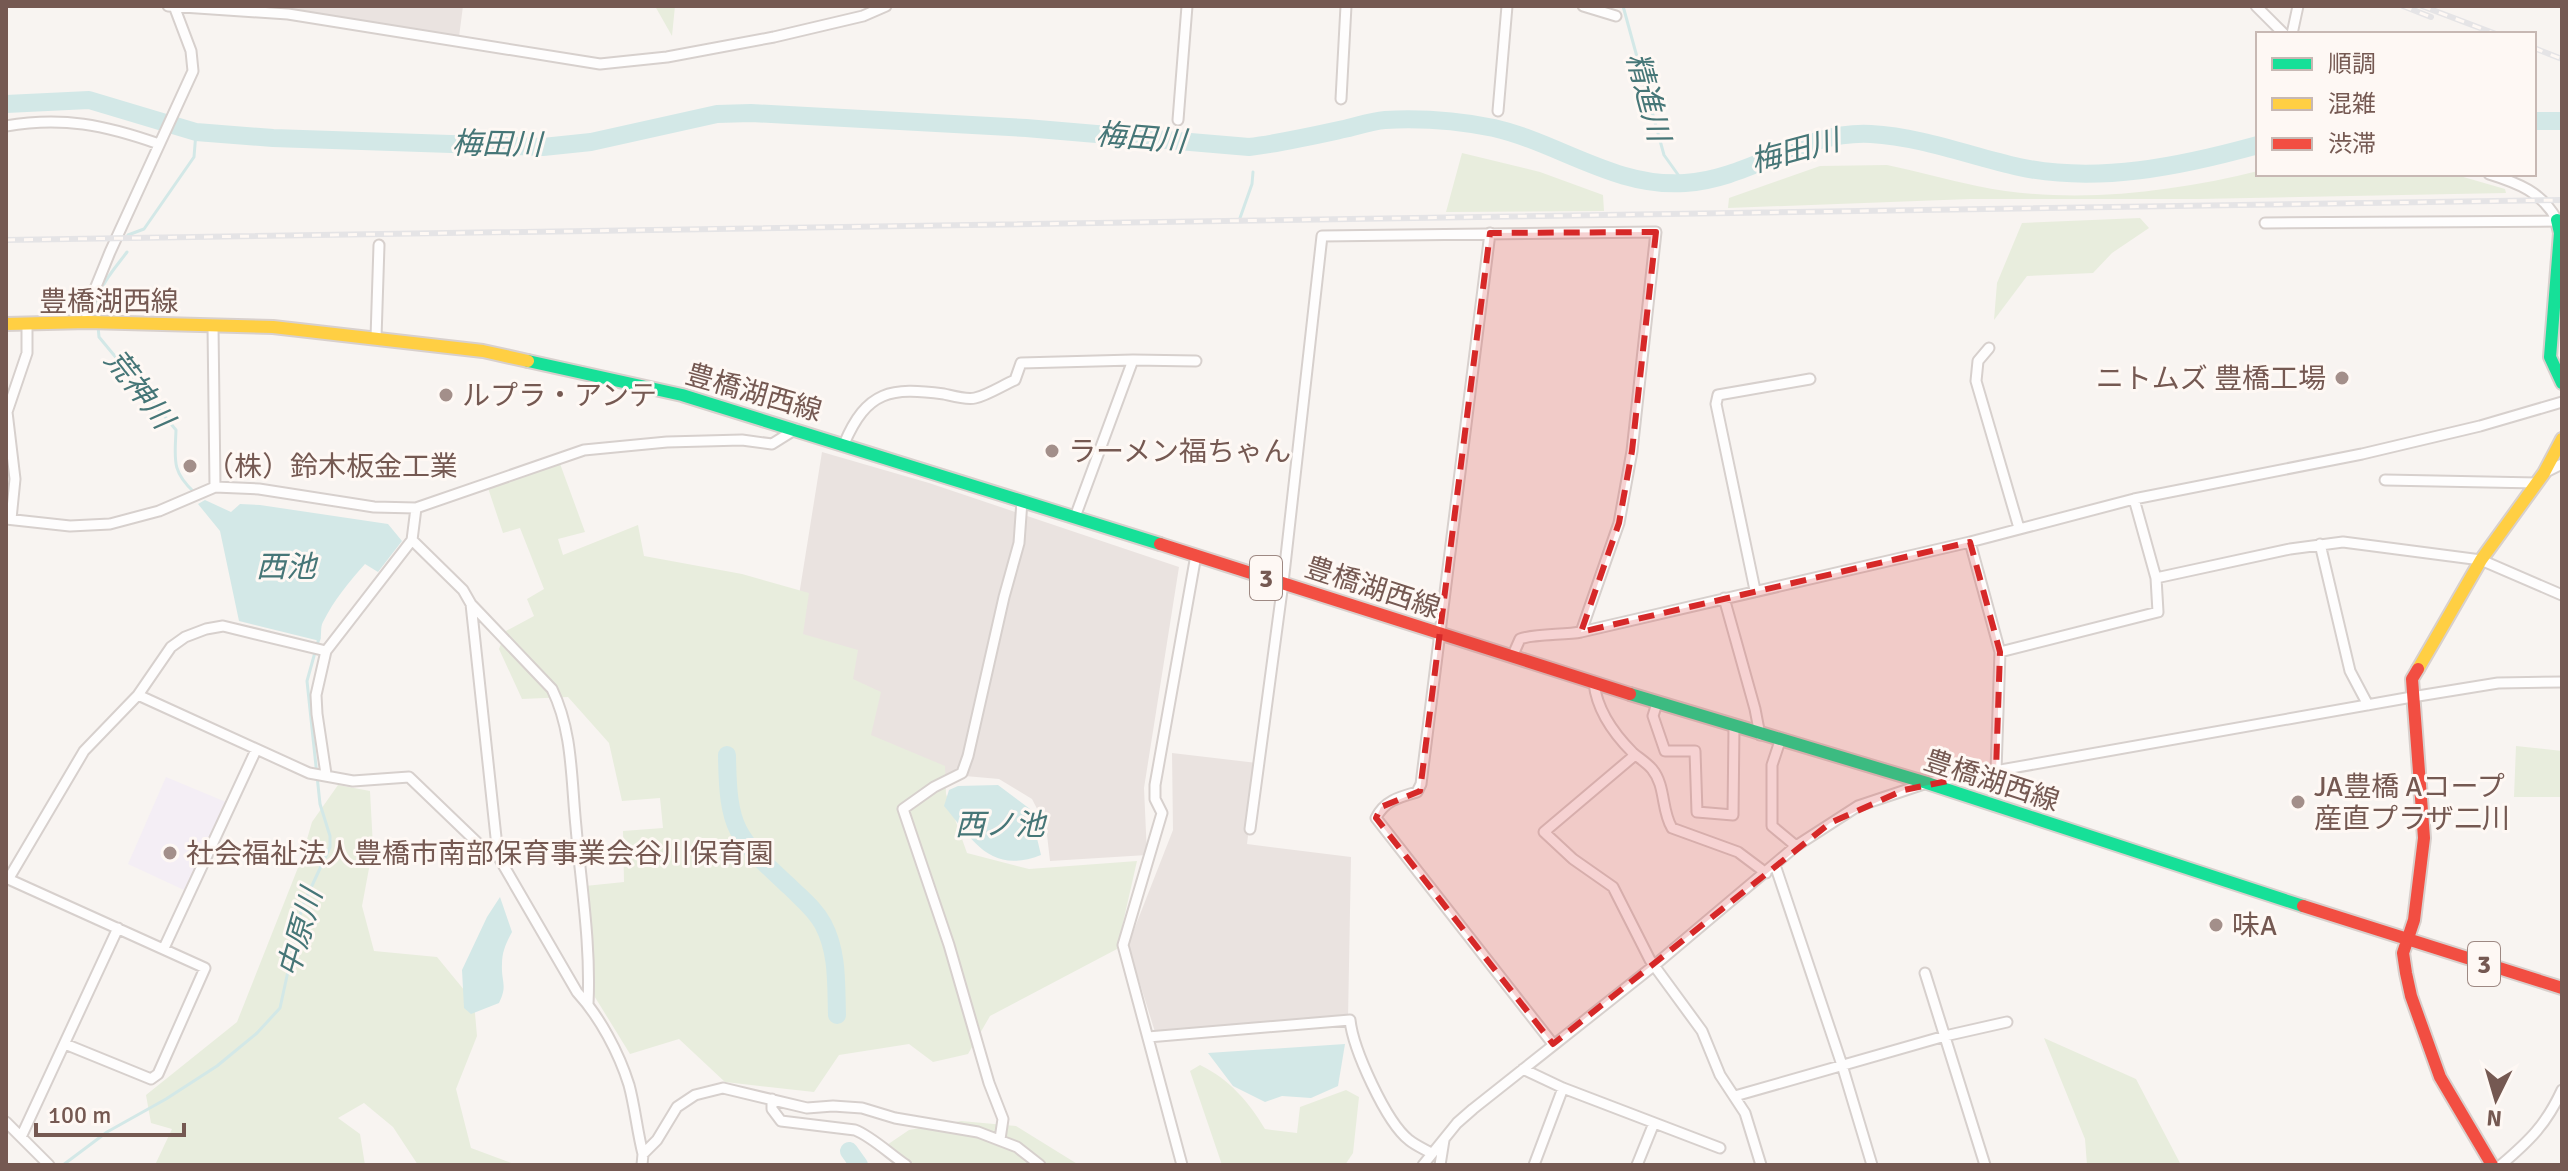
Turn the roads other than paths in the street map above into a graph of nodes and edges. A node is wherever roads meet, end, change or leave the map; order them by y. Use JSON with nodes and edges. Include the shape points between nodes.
{"nodes":[{"id":1,"x":172,"y":6,"type":"edge"},
{"id":2,"x":886,"y":6,"type":"edge"},
{"id":3,"x":1187,"y":6,"type":"edge"},
{"id":4,"x":1346,"y":6,"type":"edge"},
{"id":5,"x":1507,"y":6,"type":"edge"},
{"id":6,"x":1583,"y":6,"type":"edge"},
{"id":7,"x":1613,"y":6,"type":"edge"},
{"id":8,"x":2256,"y":6,"type":"edge"},
{"id":9,"x":2298,"y":6,"type":"edge"},
{"id":10,"x":2282,"y":32,"type":"edge"},
{"id":11,"x":2292,"y":32,"type":"edge"},
{"id":12,"x":1341,"y":99,"type":"dead end"},
{"id":13,"x":1498,"y":111,"type":"dead end"},
{"id":14,"x":1178,"y":120,"type":"dead end"},
{"id":15,"x":6,"y":126,"type":"edge"},
{"id":16,"x":160,"y":142,"type":"junction"},
{"id":17,"x":2495,"y":176,"type":"edge"},
{"id":18,"x":2560,"y":220,"type":"edge"},
{"id":19,"x":2265,"y":223,"type":"dead end"},
{"id":20,"x":1490,"y":233,"type":"junction"},
{"id":21,"x":379,"y":245,"type":"dead end"},
{"id":22,"x":96,"y":323,"type":"junction"},
{"id":23,"x":6,"y":324,"type":"edge"},
{"id":24,"x":27,"y":324,"type":"junction"},
{"id":25,"x":213,"y":326,"type":"junction"},
{"id":26,"x":376,"y":338,"type":"junction"},
{"id":27,"x":1989,"y":348,"type":"dead end"},
{"id":28,"x":1133,"y":360,"type":"junction"},
{"id":29,"x":1196,"y":361,"type":"dead end"},
{"id":30,"x":1810,"y":379,"type":"dead end"},
{"id":31,"x":2562,"y":383,"type":"edge"},
{"id":32,"x":2562,"y":402,"type":"edge"},
{"id":33,"x":796,"y":429,"type":"junction"},
{"id":34,"x":2562,"y":439,"type":"edge"},
{"id":35,"x":844,"y":444,"type":"junction"},
{"id":36,"x":2562,"y":464,"type":"edge"},
{"id":37,"x":2540,"y":478,"type":"junction"},
{"id":38,"x":2385,"y":480,"type":"dead end"},
{"id":39,"x":215,"y":487,"type":"junction"},
{"id":40,"x":2134,"y":499,"type":"junction"},
{"id":41,"x":1022,"y":501,"type":"junction"},
{"id":42,"x":416,"y":508,"type":"junction"},
{"id":43,"x":1075,"y":517,"type":"junction"},
{"id":44,"x":9,"y":519,"type":"edge"},
{"id":45,"x":2019,"y":528,"type":"junction"},
{"id":46,"x":412,"y":540,"type":"junction"},
{"id":47,"x":1970,"y":542,"type":"junction"},
{"id":48,"x":2320,"y":544,"type":"junction"},
{"id":49,"x":1196,"y":555,"type":"junction"},
{"id":50,"x":2481,"y":560,"type":"junction"},
{"id":51,"x":2156,"y":578,"type":"junction"},
{"id":52,"x":1283,"y":583,"type":"junction"},
{"id":53,"x":1755,"y":590,"type":"junction"},
{"id":54,"x":2562,"y":595,"type":"edge"},
{"id":55,"x":1724,"y":598,"type":"junction"},
{"id":56,"x":471,"y":604,"type":"junction"},
{"id":57,"x":1581,"y":632,"type":"junction"},
{"id":58,"x":1441,"y":634,"type":"junction"},
{"id":59,"x":320,"y":649,"type":"junction"},
{"id":60,"x":2000,"y":652,"type":"junction"},
{"id":61,"x":1512,"y":657,"type":"junction"},
{"id":62,"x":2562,"y":682,"type":"edge"},
{"id":63,"x":1594,"y":683,"type":"junction"},
{"id":64,"x":138,"y":695,"type":"junction"},
{"id":65,"x":2412,"y":697,"type":"junction"},
{"id":66,"x":1657,"y":703,"type":"junction"},
{"id":67,"x":2368,"y":705,"type":"junction"},
{"id":68,"x":1734,"y":727,"type":"junction"},
{"id":69,"x":1760,"y":735,"type":"junction"},
{"id":70,"x":1780,"y":741,"type":"junction"},
{"id":71,"x":256,"y":750,"type":"junction"},
{"id":72,"x":1635,"y":755,"type":"junction"},
{"id":73,"x":1996,"y":771,"type":"junction"},
{"id":74,"x":324,"y":774,"type":"junction"},
{"id":75,"x":1927,"y":783,"type":"junction"},
{"id":76,"x":1250,"y":829,"type":"dead end"},
{"id":77,"x":1796,"y":846,"type":"junction"},
{"id":78,"x":498,"y":856,"type":"junction"},
{"id":79,"x":1775,"y":865,"type":"junction"},
{"id":80,"x":1766,"y":873,"type":"junction"},
{"id":81,"x":7,"y":878,"type":"edge"},
{"id":82,"x":118,"y":928,"type":"junction"},
{"id":83,"x":2406,"y":940,"type":"junction"},
{"id":84,"x":164,"y":948,"type":"junction"},
{"id":85,"x":1656,"y":964,"type":"junction"},
{"id":86,"x":1925,"y":973,"type":"dead end"},
{"id":87,"x":2562,"y":988,"type":"edge"},
{"id":88,"x":588,"y":1004,"type":"junction"},
{"id":89,"x":2007,"y":1022,"type":"dead end"},
{"id":90,"x":1945,"y":1036,"type":"junction"},
{"id":91,"x":1148,"y":1037,"type":"junction"},
{"id":92,"x":65,"y":1044,"type":"junction"},
{"id":93,"x":1553,"y":1044,"type":"junction"},
{"id":94,"x":1842,"y":1065,"type":"junction"},
{"id":95,"x":1523,"y":1069,"type":"junction"},
{"id":96,"x":1563,"y":1088,"type":"junction"},
{"id":97,"x":2562,"y":1090,"type":"edge"},
{"id":98,"x":1735,"y":1096,"type":"junction"},
{"id":99,"x":772,"y":1099,"type":"junction"},
{"id":100,"x":6,"y":1122,"type":"edge"},
{"id":101,"x":1654,"y":1123,"type":"junction"},
{"id":102,"x":21,"y":1137,"type":"junction"},
{"id":103,"x":1000,"y":1139,"type":"junction"},
{"id":104,"x":1444,"y":1140,"type":"junction"},
{"id":105,"x":1720,"y":1148,"type":"dead end"},
{"id":106,"x":1431,"y":1153,"type":"junction"},
{"id":107,"x":643,"y":1154,"type":"junction"},
{"id":108,"x":49,"y":1165,"type":"edge"},
{"id":109,"x":642,"y":1165,"type":"edge"},
{"id":110,"x":906,"y":1165,"type":"edge"},
{"id":111,"x":1040,"y":1165,"type":"edge"},
{"id":112,"x":1182,"y":1165,"type":"edge"},
{"id":113,"x":1423,"y":1165,"type":"edge"},
{"id":114,"x":1440,"y":1165,"type":"edge"},
{"id":115,"x":1534,"y":1165,"type":"edge"},
{"id":116,"x":1637,"y":1165,"type":"edge"},
{"id":117,"x":1761,"y":1165,"type":"edge"},
{"id":118,"x":1872,"y":1165,"type":"edge"},
{"id":119,"x":1985,"y":1165,"type":"edge"},
{"id":120,"x":2492,"y":1165,"type":"edge"},
{"id":121,"x":2501,"y":1165,"type":"edge"}],
"edges":[{"from":1,"to":2,"type":"street","via":[[288,14],[600,64],[774,37]]},
{"from":1,"to":16,"type":"street","via":[[191,51],[193,71]]},
{"from":3,"to":14,"type":"street"},
{"from":4,"to":12,"type":"street"},
{"from":5,"to":13,"type":"street"},
{"from":6,"to":7,"type":"street","via":[[1616,16]]},
{"from":8,"to":10,"type":"street"},
{"from":9,"to":11,"type":"street"},
{"from":15,"to":16,"type":"street","via":[[79,122]]},
{"from":16,"to":22,"type":"street","via":[[86,311]]},
{"from":17,"to":18,"type":"street","via":[[2523,185]]},
{"from":18,"to":19,"type":"street"},
{"from":18,"to":31,"type":"main road","via":[[2550,357]]},
{"from":20,"to":52,"type":"street","via":[[1322,236]]},
{"from":20,"to":57,"type":"street","via":[[1656,232],[1619,523]]},
{"from":20,"to":58,"type":"street"},
{"from":21,"to":26,"type":"street"},
{"from":22,"to":24,"type":"main road","name":"豊橋湖西線","number":"3"},
{"from":22,"to":25,"type":"main road","name":"豊橋湖西線","number":"3"},
{"from":23,"to":24,"type":"main road","name":"豊橋湖西線","number":"3"},
{"from":24,"to":44,"type":"street","via":[[27,353],[7,412],[15,479]]},
{"from":25,"to":26,"type":"main road","name":"豊橋湖西線","number":"3"},
{"from":25,"to":39,"type":"street"},
{"from":26,"to":33,"type":"main road","name":"豊橋湖西線","number":"3","via":[[483,351],[576,370]]},
{"from":27,"to":45,"type":"street","via":[[1978,361],[1976,381]]},
{"from":28,"to":29,"type":"street"},
{"from":28,"to":35,"type":"street","via":[[1021,363],[1015,380],[973,398],[892,392],[854,422]]},
{"from":28,"to":43,"type":"street"},
{"from":30,"to":53,"type":"street","via":[[1718,395]]},
{"from":32,"to":40,"type":"street","via":[[2362,454]]},
{"from":33,"to":35,"type":"main road","name":"豊橋湖西線","number":"3"},
{"from":33,"to":42,"type":"street","via":[[772,444],[667,442],[584,450]]},
{"from":34,"to":37,"type":"main road"},
{"from":35,"to":41,"type":"main road","name":"豊橋湖西線","number":"3"},
{"from":36,"to":37,"type":"street"},
{"from":37,"to":38,"type":"street"},
{"from":37,"to":50,"type":"main road"},
{"from":39,"to":42,"type":"street"},
{"from":39,"to":44,"type":"street","via":[[159,511],[110,524]]},
{"from":40,"to":45,"type":"street"},
{"from":40,"to":51,"type":"street"},
{"from":41,"to":43,"type":"main road","name":"豊橋湖西線","number":"3"},
{"from":41,"to":103,"type":"street","via":[[1019,543],[962,773],[903,809],[1003,1119]]},
{"from":42,"to":46,"type":"street"},
{"from":43,"to":49,"type":"main road","name":"豊橋湖西線","number":"3"},
{"from":45,"to":47,"type":"street"},
{"from":46,"to":56,"type":"street"},
{"from":46,"to":59,"type":"street"},
{"from":47,"to":53,"type":"street"},
{"from":47,"to":60,"type":"street"},
{"from":48,"to":50,"type":"street","via":[[2343,542]]},
{"from":48,"to":51,"type":"street"},
{"from":48,"to":67,"type":"street","via":[[2350,671]]},
{"from":49,"to":52,"type":"main road","name":"豊橋湖西線","number":"3"},
{"from":49,"to":91,"type":"street","via":[[1155,785],[1162,813],[1123,945]]},
{"from":50,"to":54,"type":"street"},
{"from":50,"to":65,"type":"main road","via":[[2412,679]]},
{"from":51,"to":60,"type":"street","via":[[2158,612]]},
{"from":52,"to":58,"type":"main road","name":"豊橋湖西線","number":"3"},
{"from":52,"to":76,"type":"street"},
{"from":53,"to":55,"type":"street"},
{"from":55,"to":57,"type":"street"},
{"from":55,"to":69,"type":"street"},
{"from":56,"to":78,"type":"street"},
{"from":56,"to":88,"type":"street","via":[[552,689],[569,735]]},
{"from":57,"to":61,"type":"street","via":[[1528,636],[1520,639]]},
{"from":58,"to":61,"type":"main road","name":"豊橋湖西線","number":"3"},
{"from":58,"to":93,"type":"street","via":[[1421,784],[1417,792],[1381,807],[1376,818]]},
{"from":59,"to":64,"type":"street","via":[[223,626],[206,629],[171,647]]},
{"from":59,"to":74,"type":"street","via":[[316,695]]},
{"from":60,"to":73,"type":"street"},
{"from":61,"to":63,"type":"main road","name":"豊橋湖西線","number":"3"},
{"from":62,"to":65,"type":"street","via":[[2498,683]]},
{"from":63,"to":66,"type":"main road","name":"豊橋湖西線","number":"3"},
{"from":63,"to":72,"type":"street","via":[[1604,716]]},
{"from":64,"to":71,"type":"street"},
{"from":64,"to":81,"type":"street","via":[[84,751]]},
{"from":65,"to":67,"type":"street"},
{"from":65,"to":83,"type":"main road","via":[[2424,838],[2414,920]]},
{"from":66,"to":68,"type":"main road","name":"豊橋湖西線","number":"3"},
{"from":66,"to":68,"type":"street","via":[[1653,716],[1665,751],[1695,751],[1697,812],[1733,815]]},
{"from":67,"to":73,"type":"street"},
{"from":68,"to":69,"type":"main road","name":"豊橋湖西線","number":"3"},
{"from":69,"to":70,"type":"main road","name":"豊橋湖西線","number":"3"},
{"from":70,"to":75,"type":"main road","name":"豊橋湖西線","number":"3"},
{"from":70,"to":77,"type":"street","via":[[1772,765],[1772,826]]},
{"from":71,"to":74,"type":"street"},
{"from":71,"to":84,"type":"street"},
{"from":72,"to":80,"type":"street","via":[[1653,770],[1672,828],[1738,852]]},
{"from":72,"to":85,"type":"street","via":[[1544,832],[1613,887]]},
{"from":73,"to":75,"type":"street"},
{"from":74,"to":78,"type":"street","via":[[353,781],[409,777],[486,851]]},
{"from":75,"to":77,"type":"street","via":[[1858,806]]},
{"from":75,"to":83,"type":"main road","name":"豊橋湖西線","number":"3"},
{"from":77,"to":79,"type":"street"},
{"from":78,"to":88,"type":"street"},
{"from":79,"to":80,"type":"street"},
{"from":79,"to":94,"type":"street"},
{"from":80,"to":85,"type":"street"},
{"from":81,"to":82,"type":"street"},
{"from":82,"to":84,"type":"street"},
{"from":82,"to":92,"type":"street"},
{"from":83,"to":87,"type":"main road","name":"豊橋湖西線","number":"3"},
{"from":83,"to":120,"type":"main road","via":[[2406,973],[2425,1039],[2440,1077]]},
{"from":84,"to":92,"type":"street","via":[[205,968],[158,1074],[151,1079]]},
{"from":85,"to":93,"type":"street"},
{"from":85,"to":98,"type":"street","via":[[1702,1031]]},
{"from":86,"to":90,"type":"street"},
{"from":88,"to":107,"type":"street","via":[[629,1085]]},
{"from":89,"to":90,"type":"street"},
{"from":90,"to":94,"type":"street"},
{"from":90,"to":119,"type":"street"},
{"from":91,"to":106,"type":"street","via":[[1350,1020],[1360,1060],[1396,1125]]},
{"from":91,"to":112,"type":"street"},
{"from":92,"to":102,"type":"street"},
{"from":93,"to":95,"type":"street"},
{"from":94,"to":98,"type":"street"},
{"from":94,"to":118,"type":"street"},
{"from":95,"to":96,"type":"street"},
{"from":95,"to":104,"type":"street"},
{"from":96,"to":101,"type":"street"},
{"from":96,"to":115,"type":"street"},
{"from":97,"to":121,"type":"street","via":[[2535,1136]]},
{"from":98,"to":117,"type":"street"},
{"from":99,"to":103,"type":"street","via":[[807,1108],[862,1108]]},
{"from":99,"to":107,"type":"street","via":[[723,1088],[695,1095],[677,1107]]},
{"from":99,"to":110,"type":"street","via":[[781,1121],[855,1130]]},
{"from":100,"to":102,"type":"street"},
{"from":101,"to":105,"type":"street"},
{"from":101,"to":116,"type":"street"},
{"from":102,"to":108,"type":"street"},
{"from":103,"to":111,"type":"street"},
{"from":104,"to":106,"type":"street"},
{"from":104,"to":114,"type":"street"},
{"from":106,"to":113,"type":"street"},
{"from":107,"to":109,"type":"street"}]}
